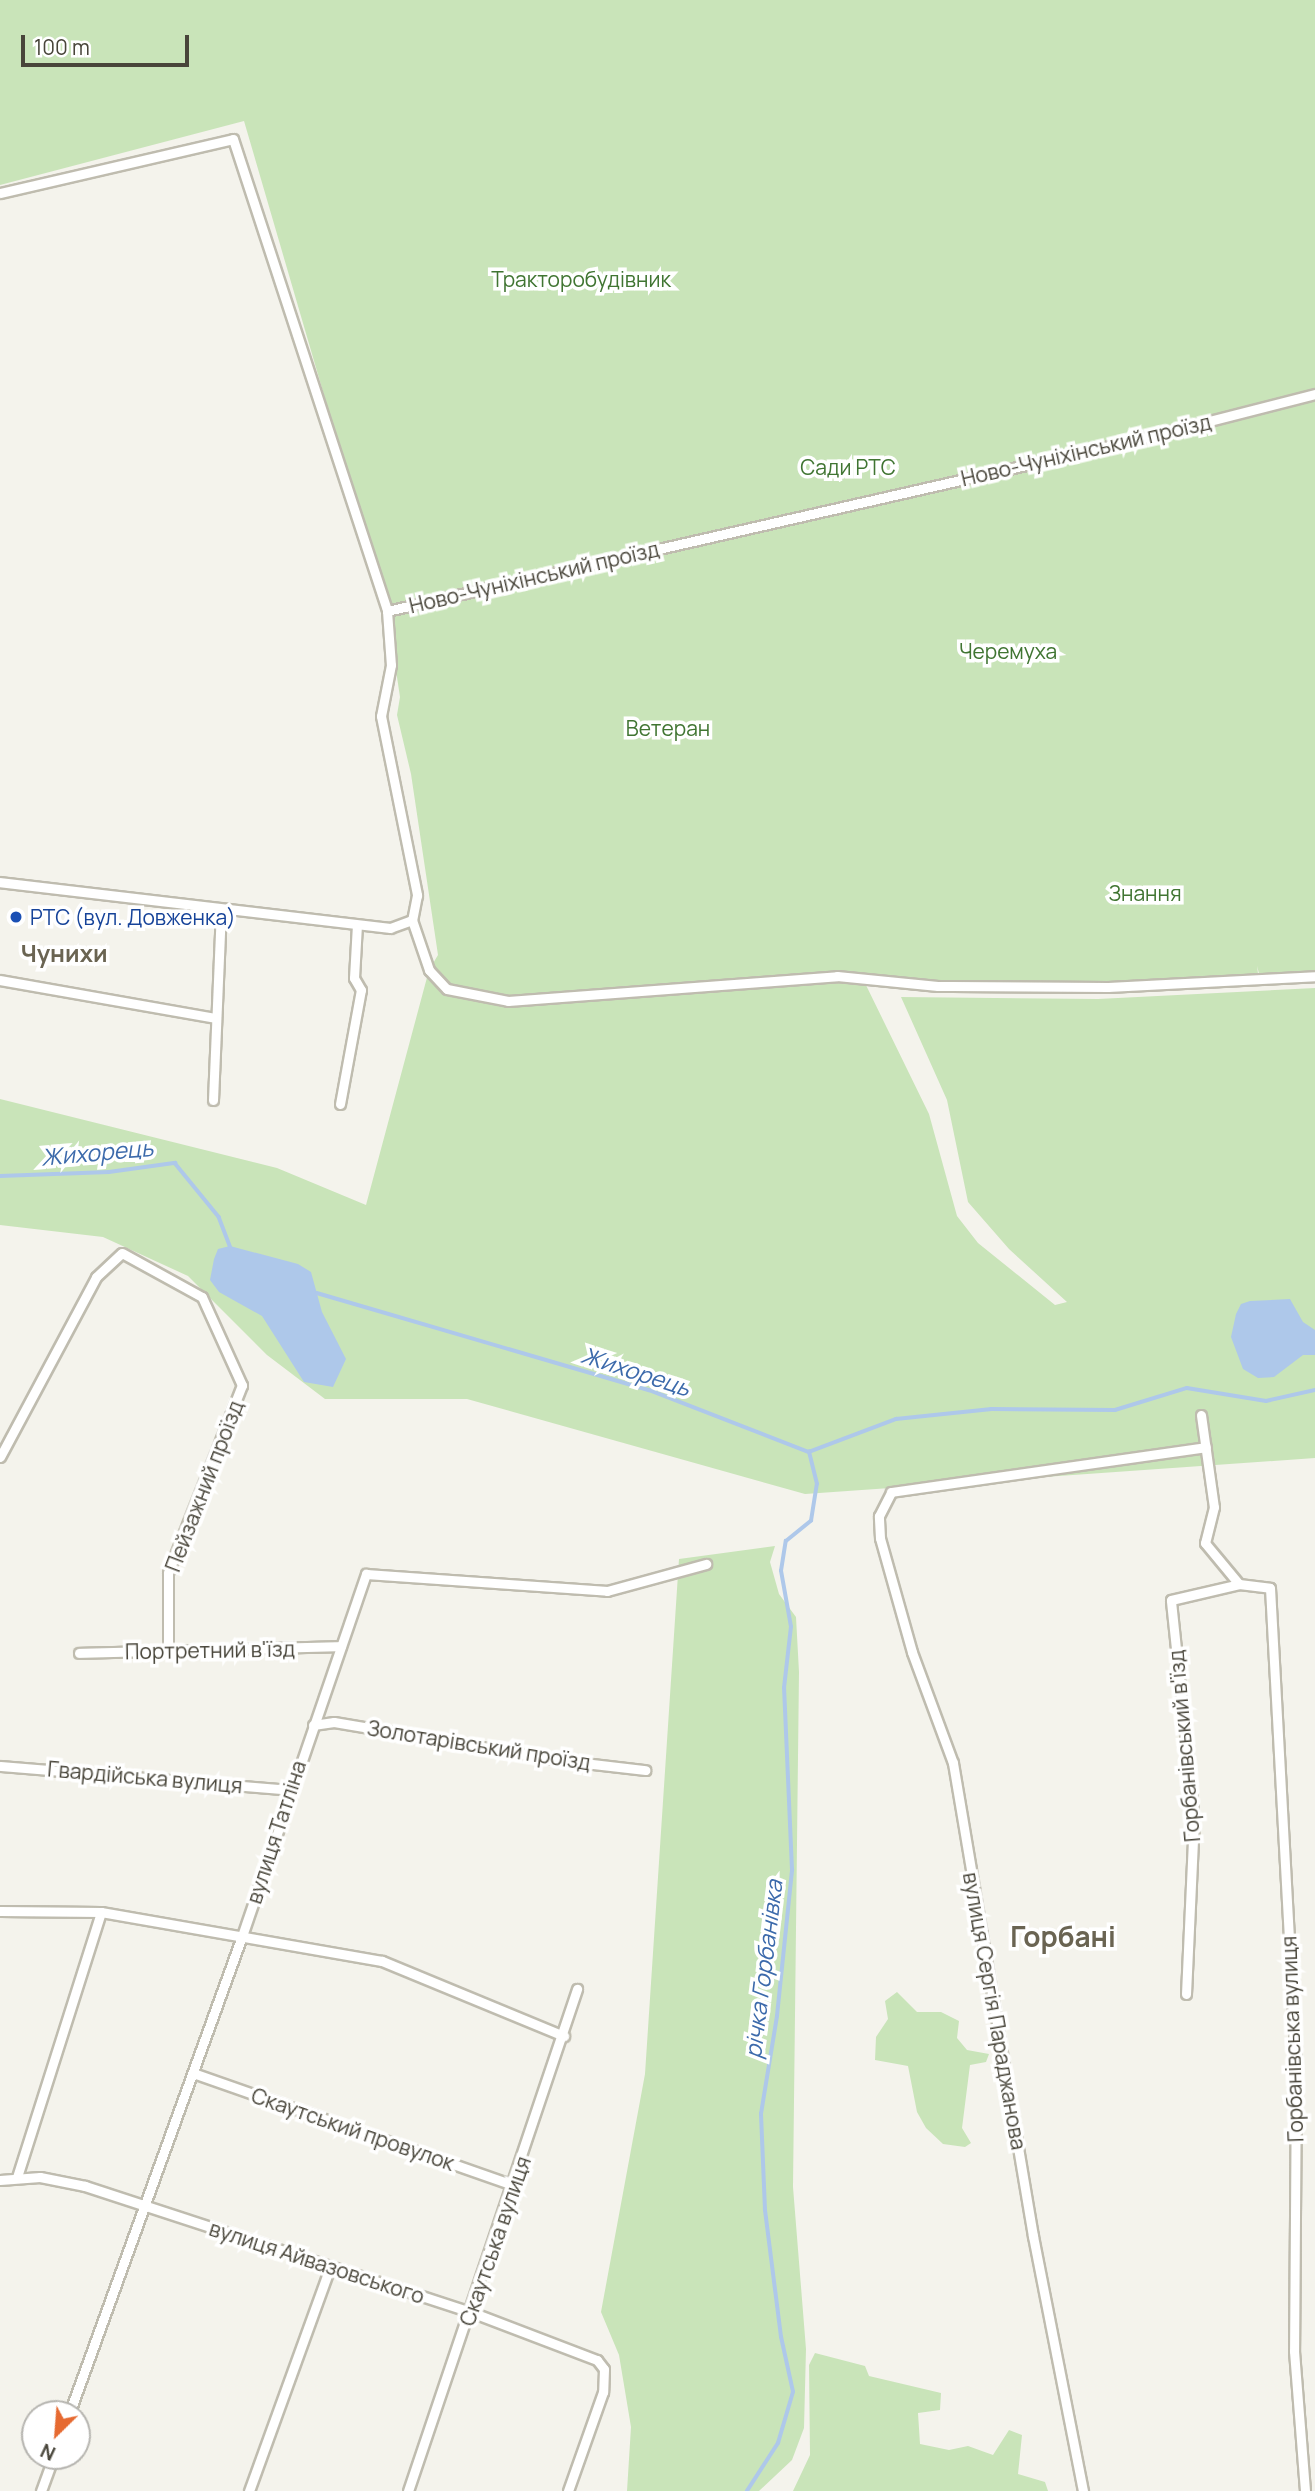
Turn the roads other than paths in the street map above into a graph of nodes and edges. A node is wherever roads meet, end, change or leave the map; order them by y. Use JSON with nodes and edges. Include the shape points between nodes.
{"nodes":[{"id":1,"x":0,"y":193,"type":"edge"},
{"id":2,"x":1315,"y":394,"type":"edge"},
{"id":3,"x":387,"y":611,"type":"junction"},
{"id":4,"x":0,"y":882,"type":"edge"},
{"id":5,"x":221,"y":909,"type":"junction"},
{"id":6,"x":412,"y":920,"type":"junction"},
{"id":7,"x":357,"y":925,"type":"junction"},
{"id":8,"x":1315,"y":976,"type":"edge"},
{"id":9,"x":0,"y":980,"type":"edge"},
{"id":10,"x":215,"y":1018,"type":"junction"},
{"id":11,"x":213,"y":1100,"type":"dead end"},
{"id":12,"x":340,"y":1104,"type":"dead end"},
{"id":13,"x":1202,"y":1415,"type":"dead end"},
{"id":14,"x":1206,"y":1447,"type":"junction"},
{"id":15,"x":0,"y":1457,"type":"edge"},
{"id":16,"x":706,"y":1564,"type":"dead end"},
{"id":17,"x":1238,"y":1584,"type":"junction"},
{"id":18,"x":1270,"y":1588,"type":"joint"},
{"id":19,"x":341,"y":1646,"type":"junction"},
{"id":20,"x":167,"y":1651,"type":"junction"},
{"id":21,"x":79,"y":1653,"type":"dead end"},
{"id":22,"x":313,"y":1725,"type":"junction"},
{"id":23,"x":0,"y":1766,"type":"edge"},
{"id":24,"x":645,"y":1770,"type":"dead end"},
{"id":25,"x":289,"y":1790,"type":"junction"},
{"id":26,"x":0,"y":1912,"type":"edge"},
{"id":27,"x":101,"y":1912,"type":"junction"},
{"id":28,"x":242,"y":1936,"type":"junction"},
{"id":29,"x":577,"y":1989,"type":"dead end"},
{"id":30,"x":1186,"y":1994,"type":"dead end"},
{"id":31,"x":564,"y":2036,"type":"junction"},
{"id":32,"x":192,"y":2073,"type":"junction"},
{"id":33,"x":17,"y":2178,"type":"junction"},
{"id":34,"x":0,"y":2180,"type":"edge"},
{"id":35,"x":513,"y":2185,"type":"junction"},
{"id":36,"x":145,"y":2204,"type":"junction"},
{"id":37,"x":330,"y":2267,"type":"junction"},
{"id":38,"x":471,"y":2312,"type":"junction"},
{"id":39,"x":74,"y":2400,"type":"edge"},
{"id":40,"x":49,"y":2470,"type":"edge"},
{"id":41,"x":41,"y":2491,"type":"edge"},
{"id":42,"x":249,"y":2491,"type":"edge"},
{"id":43,"x":408,"y":2491,"type":"edge"},
{"id":44,"x":568,"y":2491,"type":"edge"},
{"id":45,"x":1083,"y":2491,"type":"edge"},
{"id":46,"x":1305,"y":2491,"type":"edge"}],
"edges":[{"from":1,"to":3,"type":"street","name":"Ново-Чуніхінський проїзд","via":[[233,139]]},
{"from":2,"to":3,"type":"street","name":"Ново-Чуніхінський проїзд","via":[[1131,441]]},
{"from":3,"to":6,"type":"street","via":[[391,665],[381,716],[415,884]]},
{"from":4,"to":5,"type":"street"},
{"from":5,"to":7,"type":"street"},
{"from":5,"to":10,"type":"street"},
{"from":6,"to":7,"type":"street","via":[[390,928]]},
{"from":6,"to":8,"type":"street","via":[[429,970],[447,989],[508,1001],[836,976],[938,986],[1108,987]]},
{"from":7,"to":12,"type":"street","via":[[354,978],[361,990]]},
{"from":9,"to":10,"type":"street"},
{"from":10,"to":11,"type":"street"},
{"from":13,"to":14,"type":"street"},
{"from":14,"to":17,"type":"street","via":[[1214,1507],[1205,1543]]},
{"from":14,"to":45,"type":"street","name":"вулиця Сергія Параджанова","via":[[891,1492],[879,1516],[880,1538],[912,1652],[953,1763],[1033,2236]]},
{"from":15,"to":20,"type":"street","name":"Пейзажний проїзд","via":[[96,1277],[122,1253],[202,1297],[242,1385],[168,1573]]},
{"from":16,"to":19,"type":"street","name":"вулиця Татліна","via":[[607,1591],[366,1574]]},
{"from":17,"to":18,"type":"street","name":"Горбанівський в'їзд"},
{"from":17,"to":30,"type":"street","name":"Горбанівський в'їзд","via":[[1171,1600],[1194,1820]]},
{"from":18,"to":46,"type":"street","name":"Горбанівська вулиця","via":[[1296,2074],[1294,2351]]},
{"from":19,"to":20,"type":"street","name":"Портретний в'їзд"},
{"from":19,"to":22,"type":"street","name":"вулиця Татліна"},
{"from":20,"to":21,"type":"street","name":"Портретний в'їзд"},
{"from":22,"to":24,"type":"street","name":"Золотарівський проїзд","via":[[334,1721],[558,1760]]},
{"from":22,"to":25,"type":"street","name":"вулиця Татліна"},
{"from":23,"to":25,"type":"street","name":"Гвардійська вулиця"},
{"from":25,"to":28,"type":"street","name":"вулиця Татліна"},
{"from":26,"to":27,"type":"street"},
{"from":27,"to":28,"type":"street"},
{"from":27,"to":33,"type":"street"},
{"from":28,"to":31,"type":"street","via":[[382,1961]]},
{"from":28,"to":32,"type":"street","name":"вулиця Татліна"},
{"from":29,"to":31,"type":"street","name":"Скаутська вулиця"},
{"from":31,"to":35,"type":"street","name":"Скаутська вулиця"},
{"from":32,"to":35,"type":"street","name":"Скаутський провулок"},
{"from":32,"to":36,"type":"street","name":"вулиця Татліна"},
{"from":33,"to":34,"type":"street","name":"вулиця Айвазовського"},
{"from":33,"to":36,"type":"street","name":"вулиця Айвазовського","via":[[85,2186]]},
{"from":35,"to":38,"type":"street","name":"Скаутська вулиця"},
{"from":36,"to":37,"type":"street","name":"вулиця Айвазовського"},
{"from":36,"to":39,"type":"street","name":"вулиця Татліна"},
{"from":37,"to":38,"type":"street","name":"вулиця Айвазовського"},
{"from":37,"to":42,"type":"street"},
{"from":38,"to":43,"type":"street","name":"Скаутська вулиця"},
{"from":38,"to":44,"type":"street","name":"вулиця Айвазовського","via":[[597,2360],[604,2369],[603,2392]]},
{"from":40,"to":41,"type":"street"}]}
